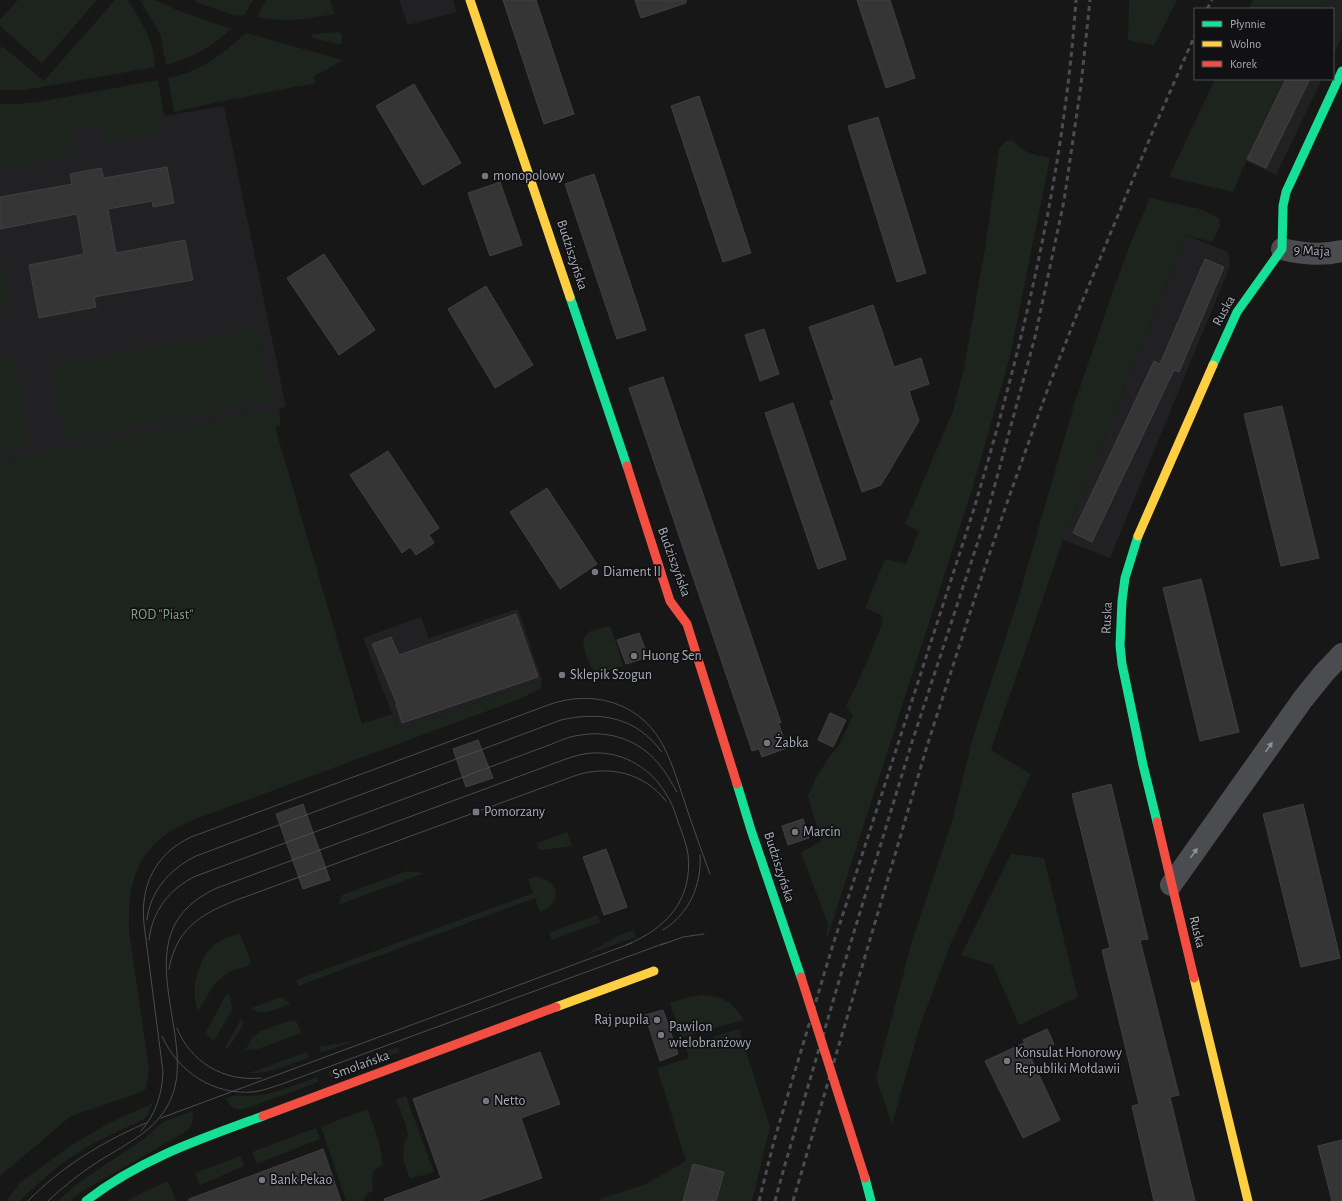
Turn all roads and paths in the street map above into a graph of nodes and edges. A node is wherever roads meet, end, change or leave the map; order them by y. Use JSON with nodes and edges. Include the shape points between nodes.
{"nodes":[{"id":1,"x":470,"y":0,"type":"edge"},
{"id":2,"x":1342,"y":71,"type":"edge"},
{"id":3,"x":1282,"y":249,"type":"junction"},
{"id":4,"x":1342,"y":251,"type":"edge"},
{"id":5,"x":1342,"y":654,"type":"edge"},
{"id":6,"x":1171,"y":885,"type":"junction"},
{"id":7,"x":654,"y":971,"type":"dead end"},
{"id":8,"x":86,"y":1201,"type":"edge"},
{"id":9,"x":871,"y":1201,"type":"edge"},
{"id":10,"x":1248,"y":1201,"type":"edge"}],
"edges":[{"from":1,"to":9,"type":"street","name":"Budziszyńska","bridge":true,"via":[[670,601],[690,630],[751,830],[809,1001]]},
{"from":2,"to":3,"type":"street","via":[[1286,192],[1283,206]]},
{"from":3,"to":4,"type":"street","name":"9 Maja","via":[[1320,254]]},
{"from":3,"to":6,"type":"street","name":"Ruska","via":[[1230,325],[1139,532],[1125,578],[1120,624],[1122,664]]},
{"from":6,"to":5,"type":"street","one_way":true,"via":[[1303,699]]},
{"from":6,"to":10,"type":"street","name":"Ruska"},
{"from":7,"to":8,"type":"street","name":"Smolańska","via":[[181,1146],[129,1171]]}]}
